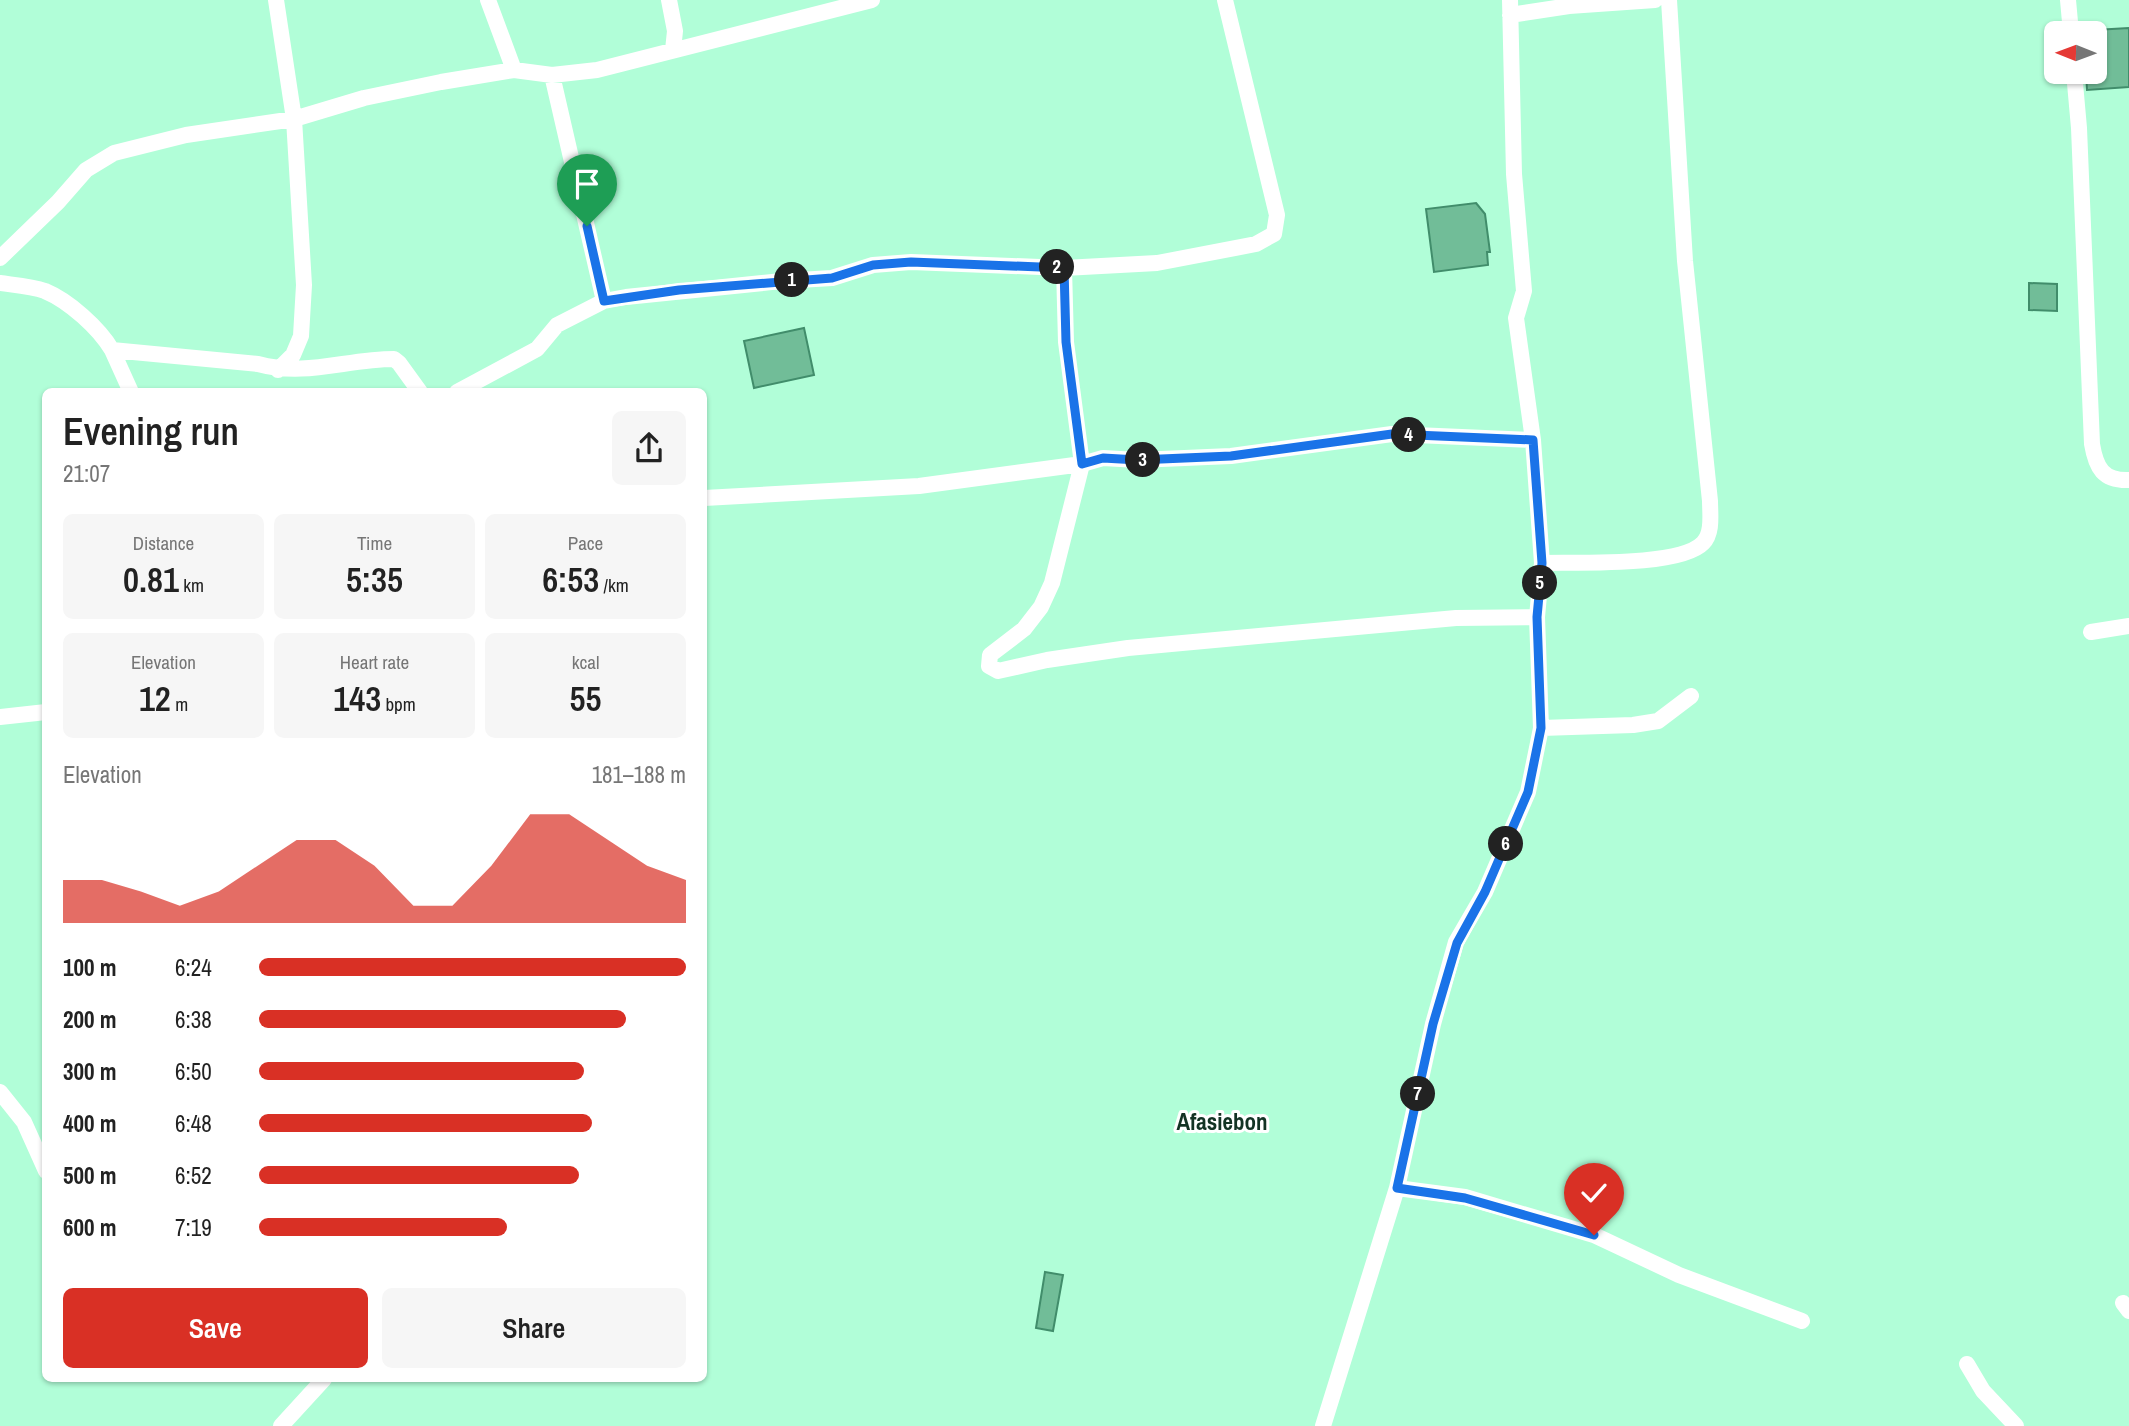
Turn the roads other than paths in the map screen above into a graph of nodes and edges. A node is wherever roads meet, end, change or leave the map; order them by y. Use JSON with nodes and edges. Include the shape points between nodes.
{"nodes":[{"id":1,"x":276,"y":0,"type":"edge"},
{"id":2,"x":488,"y":0,"type":"edge"},
{"id":3,"x":669,"y":0,"type":"edge"},
{"id":4,"x":1226,"y":0,"type":"edge"},
{"id":5,"x":1655,"y":0,"type":"edge"},
{"id":6,"x":1669,"y":0,"type":"edge"},
{"id":7,"x":2068,"y":0,"type":"edge"},
{"id":8,"x":863,"y":1,"type":"edge"},
{"id":9,"x":1510,"y":8,"type":"edge"},
{"id":10,"x":2070,"y":21,"type":"edge"},
{"id":11,"x":673,"y":50,"type":"junction"},
{"id":12,"x":514,"y":70,"type":"junction"},
{"id":13,"x":552,"y":75,"type":"junction"},
{"id":14,"x":2075,"y":84,"type":"edge"},
{"id":15,"x":294,"y":119,"type":"junction"},
{"id":16,"x":0,"y":258,"type":"edge"},
{"id":17,"x":1064,"y":268,"type":"junction"},
{"id":18,"x":0,"y":283,"type":"edge"},
{"id":19,"x":604,"y":301,"type":"junction"},
{"id":20,"x":112,"y":350,"type":"junction"},
{"id":21,"x":278,"y":370,"type":"junction"},
{"id":22,"x":129,"y":388,"type":"edge"},
{"id":23,"x":418,"y":388,"type":"edge"},
{"id":24,"x":465,"y":388,"type":"edge"},
{"id":25,"x":1533,"y":440,"type":"junction"},
{"id":26,"x":1082,"y":464,"type":"junction"},
{"id":27,"x":2129,"y":480,"type":"edge"},
{"id":28,"x":707,"y":498,"type":"edge"},
{"id":29,"x":1542,"y":563,"type":"junction"},
{"id":30,"x":1537,"y":617,"type":"junction"},
{"id":31,"x":2129,"y":625,"type":"edge"},
{"id":32,"x":2091,"y":632,"type":"dead end"},
{"id":33,"x":1691,"y":696,"type":"dead end"},
{"id":34,"x":42,"y":713,"type":"edge"},
{"id":35,"x":0,"y":718,"type":"edge"},
{"id":36,"x":1541,"y":728,"type":"junction"},
{"id":37,"x":0,"y":1092,"type":"edge"},
{"id":38,"x":42,"y":1162,"type":"edge"},
{"id":39,"x":1397,"y":1188,"type":"junction"},
{"id":40,"x":1802,"y":1321,"type":"dead end"},
{"id":41,"x":1967,"y":1364,"type":"dead end"},
{"id":42,"x":321,"y":1382,"type":"edge"},
{"id":43,"x":281,"y":1426,"type":"edge"},
{"id":44,"x":1322,"y":1426,"type":"edge"},
{"id":45,"x":2016,"y":1426,"type":"edge"}],
"edges":[{"from":1,"to":15,"type":"street"},
{"from":2,"to":12,"type":"street"},
{"from":3,"to":11,"type":"street","via":[[675,31]]},
{"from":4,"to":17,"type":"street","via":[[1277,215],[1274,234],[1256,244],[1157,263]]},
{"from":5,"to":9,"type":"street"},
{"from":6,"to":29,"type":"street","via":[[1685,261],[1710,526],[1704,542],[1686,554],[1638,561]]},
{"from":7,"to":10,"type":"street"},
{"from":8,"to":11,"type":"street"},
{"from":9,"to":25,"type":"street","via":[[1514,174],[1524,291],[1516,318]]},
{"from":11,"to":13,"type":"street","via":[[597,70]]},
{"from":12,"to":13,"type":"street"},
{"from":12,"to":15,"type":"street","via":[[364,98]]},
{"from":13,"to":19,"type":"street"},
{"from":14,"to":27,"type":"street","via":[[2092,444],[2104,474],[2116,481]]},
{"from":15,"to":16,"type":"street","via":[[186,135],[114,153],[86,170]]},
{"from":15,"to":21,"type":"street","via":[[304,285],[301,336],[293,355]]},
{"from":17,"to":19,"type":"street","via":[[911,262],[873,265],[832,278]]},
{"from":17,"to":26,"type":"street","via":[[1066,342]]},
{"from":18,"to":20,"type":"street","via":[[45,291],[78,312]]},
{"from":19,"to":24,"type":"street","via":[[557,325],[528,355]]},
{"from":20,"to":21,"type":"street","via":[[258,364]]},
{"from":20,"to":22,"type":"street"},
{"from":21,"to":23,"type":"street","via":[[394,359]]},
{"from":25,"to":26,"type":"street","via":[[1392,434],[1231,456],[1103,458]]},
{"from":25,"to":29,"type":"street"},
{"from":26,"to":28,"type":"street","via":[[919,486]]},
{"from":26,"to":30,"type":"street","via":[[1052,583],[1024,629],[990,655],[989,666],[994,670],[1128,648],[1456,618]]},
{"from":29,"to":30,"type":"street"},
{"from":30,"to":36,"type":"street"},
{"from":31,"to":32,"type":"street"},
{"from":33,"to":36,"type":"street","via":[[1658,721]]},
{"from":34,"to":35,"type":"street"},
{"from":36,"to":39,"type":"street","via":[[1528,792],[1485,892],[1457,943],[1433,1024]]},
{"from":37,"to":38,"type":"street","via":[[24,1122]]},
{"from":39,"to":40,"type":"street","via":[[1465,1198],[1594,1235],[1679,1275]]},
{"from":39,"to":44,"type":"street"},
{"from":41,"to":45,"type":"street","via":[[1983,1391]]},
{"from":42,"to":43,"type":"street"}]}
